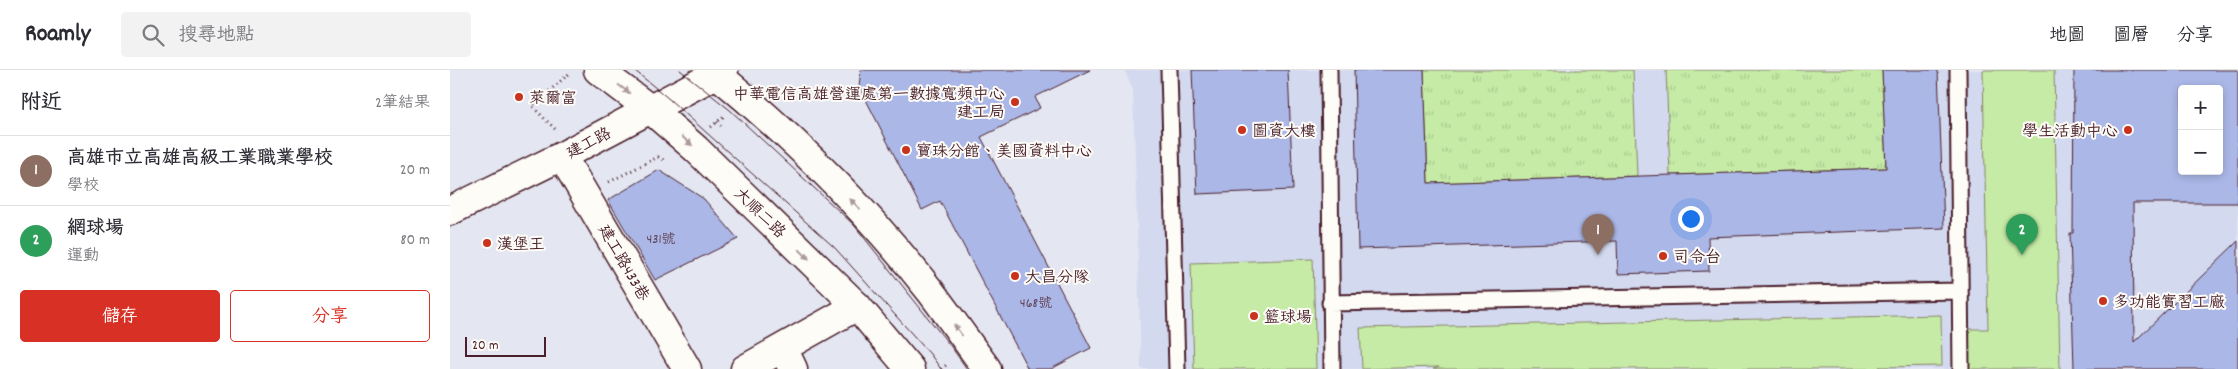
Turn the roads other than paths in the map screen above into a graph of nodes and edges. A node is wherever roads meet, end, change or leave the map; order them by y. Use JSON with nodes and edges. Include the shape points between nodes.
{"nodes":[{"id":1,"x":598,"y":70,"type":"edge"},
{"id":2,"x":1169,"y":70,"type":"edge"},
{"id":3,"x":1329,"y":70,"type":"edge"},
{"id":4,"x":1958,"y":70,"type":"edge"},
{"id":5,"x":718,"y":71,"type":"edge"},
{"id":6,"x":650,"y":109,"type":"junction"},
{"id":7,"x":562,"y":156,"type":"junction"},
{"id":8,"x":450,"y":211,"type":"edge"},
{"id":9,"x":1960,"y":291,"type":"junction"},
{"id":10,"x":1330,"y":303,"type":"junction"},
{"id":11,"x":857,"y":306,"type":"junction"},
{"id":12,"x":788,"y":359,"type":"edge"},
{"id":13,"x":688,"y":369,"type":"edge"},
{"id":14,"x":745,"y":369,"type":"edge"},
{"id":15,"x":910,"y":369,"type":"edge"},
{"id":16,"x":987,"y":369,"type":"edge"},
{"id":17,"x":1177,"y":369,"type":"edge"},
{"id":18,"x":1332,"y":369,"type":"edge"},
{"id":19,"x":1961,"y":369,"type":"edge"}],
"edges":[{"from":1,"to":6,"type":"street","name":"大順二路","one_way":true},
{"from":2,"to":17,"type":"lane"},
{"from":3,"to":10,"type":"lane"},
{"from":4,"to":9,"type":"lane"},
{"from":5,"to":6,"type":"street","name":"建工路"},
{"from":16,"to":5,"type":"street","one_way":true,"via":[[930,292],[862,211]]},
{"from":6,"to":7,"type":"street","name":"建工路"},
{"from":6,"to":11,"type":"street","name":"大順二路","one_way":true,"via":[[696,149]]},
{"from":7,"to":8,"type":"street","name":"建工路"},
{"from":7,"to":13,"type":"street","name":"建工路433巷"},
{"from":9,"to":10,"type":"lane"},
{"from":9,"to":19,"type":"lane"},
{"from":10,"to":18,"type":"lane"},
{"from":11,"to":12,"type":"street"},
{"from":11,"to":15,"type":"street","name":"大順二路"},
{"from":12,"to":14,"type":"street"}]}
